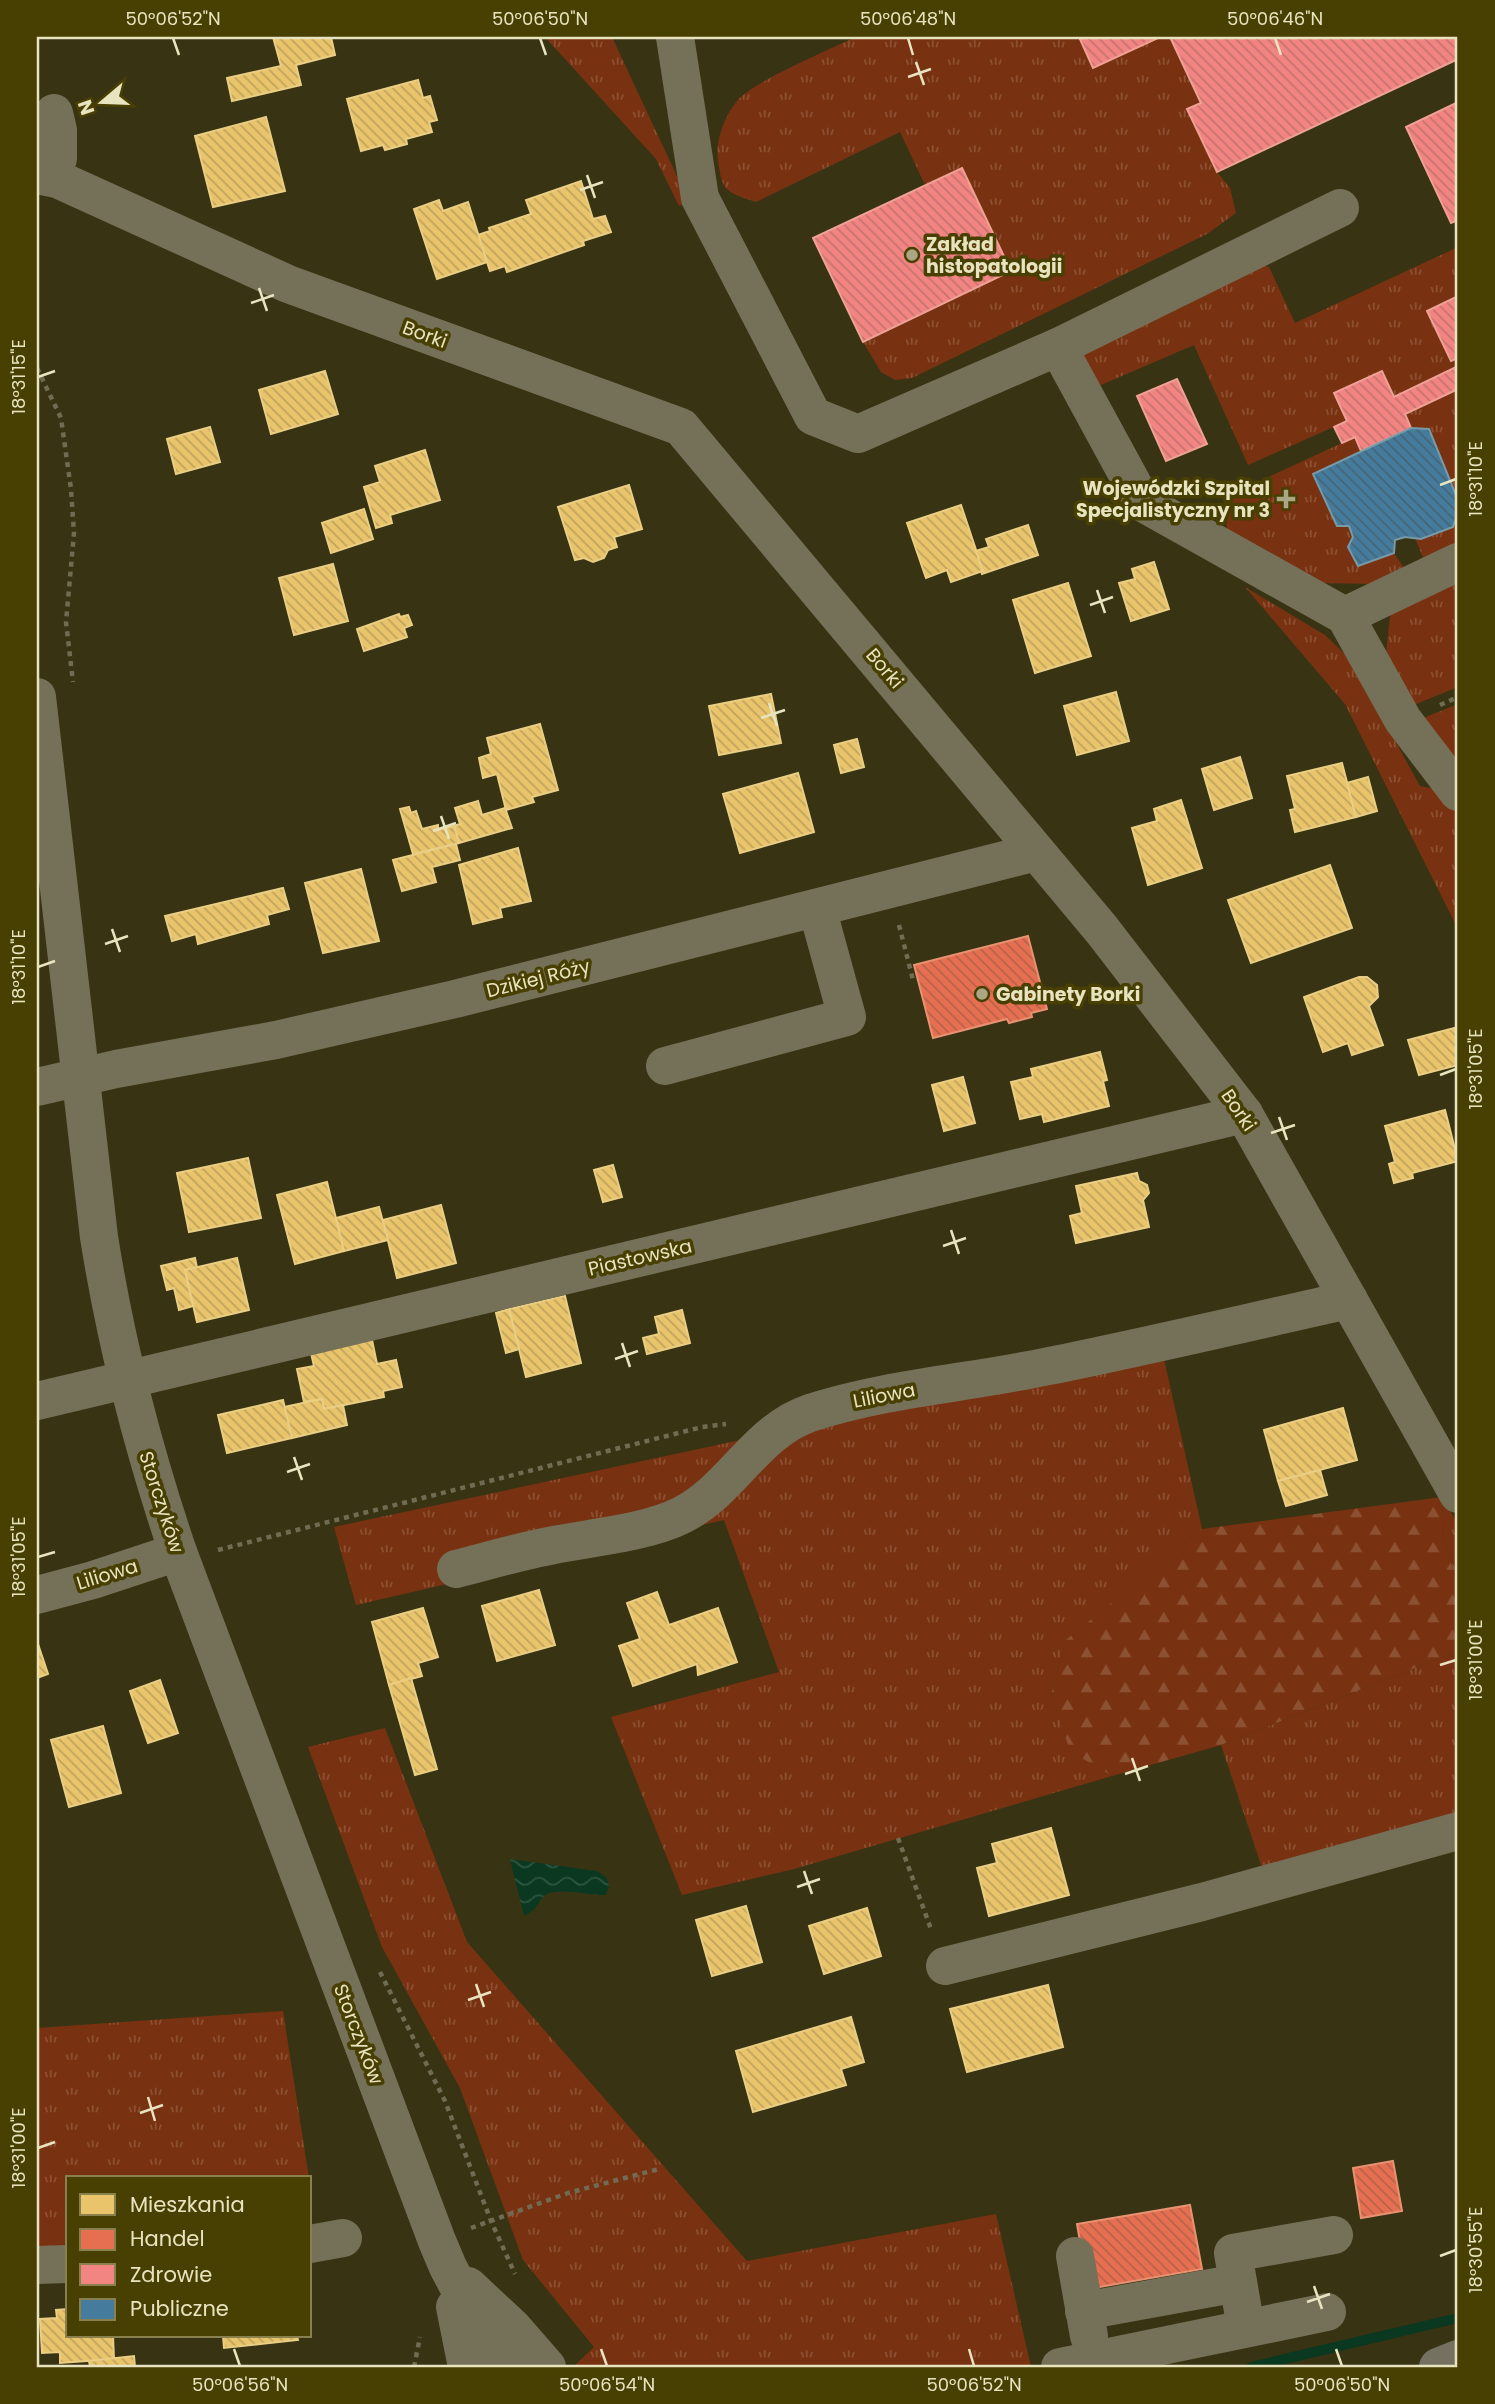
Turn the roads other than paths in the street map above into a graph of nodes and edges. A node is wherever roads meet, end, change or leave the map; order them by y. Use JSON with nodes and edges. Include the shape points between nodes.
{"nodes":[{"id":1,"x":675,"y":37,"type":"edge"},
{"id":2,"x":54,"y":113,"type":"dead end"},
{"id":3,"x":42,"y":176,"type":"edge"},
{"id":4,"x":1340,"y":208,"type":"dead end"},
{"id":5,"x":1058,"y":347,"type":"junction"},
{"id":6,"x":1458,"y":562,"type":"edge"},
{"id":7,"x":1345,"y":616,"type":"junction"},
{"id":8,"x":37,"y":697,"type":"edge"},
{"id":9,"x":1458,"y":792,"type":"edge"},
{"id":10,"x":1036,"y":852,"type":"junction"},
{"id":11,"x":817,"y":908,"type":"junction"},
{"id":12,"x":665,"y":1066,"type":"dead end"},
{"id":13,"x":80,"y":1077,"type":"junction"},
{"id":14,"x":37,"y":1087,"type":"edge"},
{"id":15,"x":1244,"y":1114,"type":"junction"},
{"id":16,"x":1349,"y":1300,"type":"junction"},
{"id":17,"x":127,"y":1380,"type":"junction"},
{"id":18,"x":37,"y":1401,"type":"edge"},
{"id":19,"x":1458,"y":1493,"type":"edge"},
{"id":20,"x":178,"y":1552,"type":"junction"},
{"id":21,"x":456,"y":1569,"type":"dead end"},
{"id":22,"x":37,"y":1595,"type":"edge"},
{"id":23,"x":1458,"y":1831,"type":"edge"},
{"id":24,"x":945,"y":1966,"type":"road end"},
{"id":25,"x":1334,"y":2235,"type":"dead end"},
{"id":26,"x":1074,"y":2256,"type":"dead end"},
{"id":27,"x":66,"y":2264,"type":"edge"},
{"id":28,"x":37,"y":2266,"type":"edge"},
{"id":29,"x":448,"y":2267,"type":"junction"},
{"id":30,"x":1238,"y":2283,"type":"junction"},
{"id":31,"x":1084,"y":2311,"type":"junction"},
{"id":32,"x":1327,"y":2312,"type":"dead end"},
{"id":33,"x":1246,"y":2328,"type":"junction"},
{"id":34,"x":1458,"y":2359,"type":"edge"},
{"id":35,"x":1076,"y":2363,"type":"edge"},
{"id":36,"x":440,"y":2367,"type":"edge"},
{"id":37,"x":467,"y":2367,"type":"edge"},
{"id":38,"x":501,"y":2367,"type":"edge"},
{"id":39,"x":547,"y":2367,"type":"edge"},
{"id":40,"x":1438,"y":2367,"type":"edge"}],
"edges":[{"from":1,"to":5,"type":"street","via":[[700,198],[813,416],[858,434]]},
{"from":2,"to":3,"type":"street","via":[[58,159]]},
{"from":3,"to":10,"type":"street","name":"Borki","via":[[288,284],[681,427]]},
{"from":4,"to":5,"type":"street"},
{"from":5,"to":7,"type":"street","via":[[1143,503]]},
{"from":6,"to":7,"type":"street"},
{"from":7,"to":9,"type":"street","via":[[1404,720]]},
{"from":8,"to":13,"type":"street","name":"Storczyków"},
{"from":10,"to":11,"type":"street","name":"Dzikiej Róży"},
{"from":10,"to":15,"type":"street","name":"Borki"},
{"from":11,"to":12,"type":"street","via":[[847,1017]]},
{"from":11,"to":13,"type":"street","name":"Dzikiej Róży","via":[[276,1041]]},
{"from":13,"to":14,"type":"street","name":"Dzikiej Róży"},
{"from":13,"to":17,"type":"street","name":"Storczyków","via":[[103,1258]]},
{"from":15,"to":16,"type":"street","name":"Borki"},
{"from":15,"to":17,"type":"street","name":"Piastowska"},
{"from":16,"to":19,"type":"street","name":"Borki"},
{"from":16,"to":21,"type":"street","name":"Liliowa","via":[[1047,1367],[866,1396],[806,1415],[779,1430],[753,1450],[705,1502],[680,1516],[653,1526]]},
{"from":17,"to":18,"type":"street","name":"Piastowska"},
{"from":17,"to":20,"type":"street","name":"Storczyków"},
{"from":20,"to":22,"type":"street","name":"Liliowa"},
{"from":20,"to":29,"type":"street","name":"Storczyków"},
{"from":23,"to":24,"type":"street"},
{"from":25,"to":30,"type":"street","via":[[1233,2253]]},
{"from":26,"to":31,"type":"street"},
{"from":27,"to":28,"type":"street"},
{"from":29,"to":36,"type":"street"},
{"from":29,"to":37,"type":"street","name":"Storczyków"},
{"from":29,"to":38,"type":"street","name":"Storczyków"},
{"from":29,"to":39,"type":"street"},
{"from":30,"to":31,"type":"street"},
{"from":30,"to":33,"type":"street"},
{"from":31,"to":35,"type":"street"},
{"from":32,"to":33,"type":"street"},
{"from":33,"to":35,"type":"street"},
{"from":34,"to":40,"type":"main road"}]}
